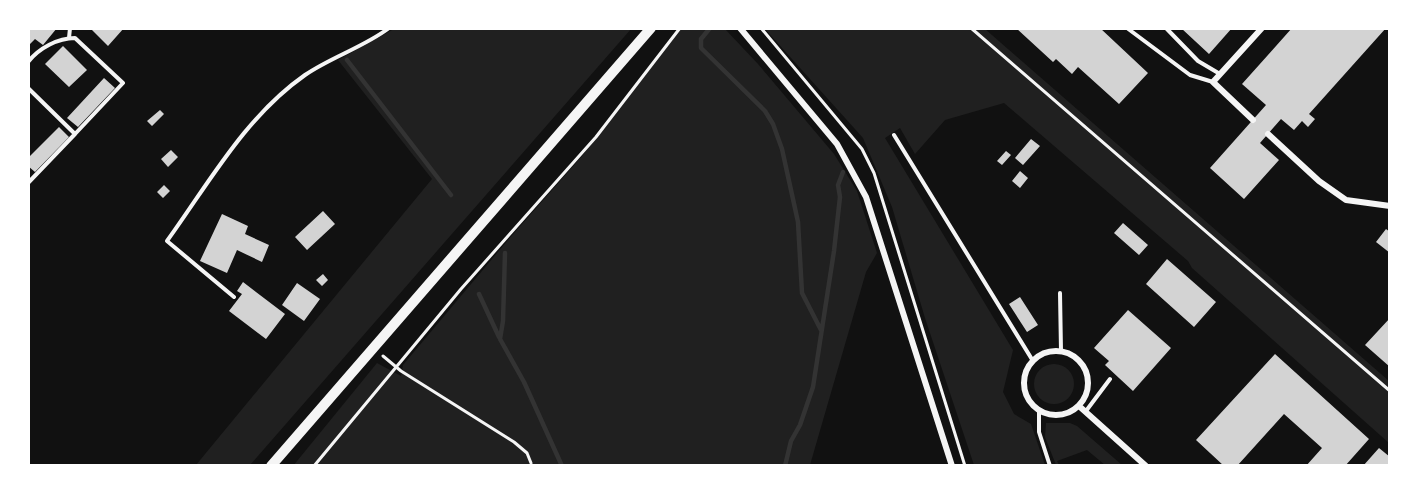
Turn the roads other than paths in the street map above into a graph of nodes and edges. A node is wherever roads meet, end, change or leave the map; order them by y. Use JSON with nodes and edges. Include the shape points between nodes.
{"nodes":[{"id":1,"x":70,"y":28,"type":"edge"},
{"id":2,"x":389,"y":28,"type":"edge"},
{"id":3,"x":651,"y":28,"type":"edge"},
{"id":4,"x":740,"y":28,"type":"edge"},
{"id":5,"x":1127,"y":28,"type":"edge"},
{"id":6,"x":1166,"y":28,"type":"edge"},
{"id":7,"x":1262,"y":28,"type":"edge"},
{"id":8,"x":69,"y":38,"type":"junction"},
{"id":9,"x":28,"y":62,"type":"edge"},
{"id":10,"x":1220,"y":74,"type":"junction"},
{"id":11,"x":1213,"y":82,"type":"junction"},
{"id":12,"x":28,"y":88,"type":"edge"},
{"id":13,"x":1252,"y":120,"type":"dead end"},
{"id":14,"x":75,"y":134,"type":"junction"},
{"id":15,"x":1268,"y":134,"type":"dead end"},
{"id":16,"x":894,"y":135,"type":"dead end"},
{"id":17,"x":28,"y":183,"type":"edge"},
{"id":18,"x":1389,"y":206,"type":"edge"},
{"id":19,"x":1060,"y":293,"type":"dead end"},
{"id":20,"x":234,"y":297,"type":"dead end"},
{"id":21,"x":1061,"y":351,"type":"junction"},
{"id":22,"x":1033,"y":361,"type":"junction"},
{"id":23,"x":1110,"y":379,"type":"dead end"},
{"id":24,"x":1079,"y":406,"type":"junction"},
{"id":25,"x":1039,"y":410,"type":"junction"},
{"id":26,"x":1085,"y":412,"type":"junction"},
{"id":27,"x":271,"y":465,"type":"edge"},
{"id":28,"x":952,"y":465,"type":"edge"},
{"id":29,"x":1050,"y":465,"type":"edge"},
{"id":30,"x":1146,"y":465,"type":"edge"}],
"edges":[{"from":1,"to":8,"type":"lane"},
{"from":2,"to":20,"type":"lane","via":[[305,75],[273,102],[248,127],[167,241]]},
{"from":3,"to":27,"type":"main road"},
{"from":4,"to":28,"type":"street","via":[[837,144],[866,197]]},
{"from":5,"to":11,"type":"lane","via":[[1190,75]]},
{"from":6,"to":10,"type":"lane","via":[[1198,61]]},
{"from":7,"to":10,"type":"street"},
{"from":8,"to":9,"type":"lane","via":[[35,53]]},
{"from":8,"to":14,"type":"lane","via":[[75,38],[123,83]]},
{"from":10,"to":11,"type":"street"},
{"from":11,"to":13,"type":"street"},
{"from":12,"to":14,"type":"lane"},
{"from":14,"to":17,"type":"lane"},
{"from":15,"to":18,"type":"street","via":[[1346,200]]},
{"from":16,"to":22,"type":"lane"},
{"from":19,"to":21,"type":"lane"},
{"from":21,"to":22,"type":"street","via":[[1051,351]]},
{"from":21,"to":24,"type":"street","via":[[1072,355],[1087,373],[1089,385]]},
{"from":22,"to":25,"type":"street","via":[[1024,381],[1026,392]]},
{"from":23,"to":26,"type":"lane"},
{"from":24,"to":25,"type":"street","via":[[1060,415]]},
{"from":24,"to":26,"type":"street"},
{"from":25,"to":29,"type":"lane","via":[[1039,432]]},
{"from":26,"to":30,"type":"street"}]}
